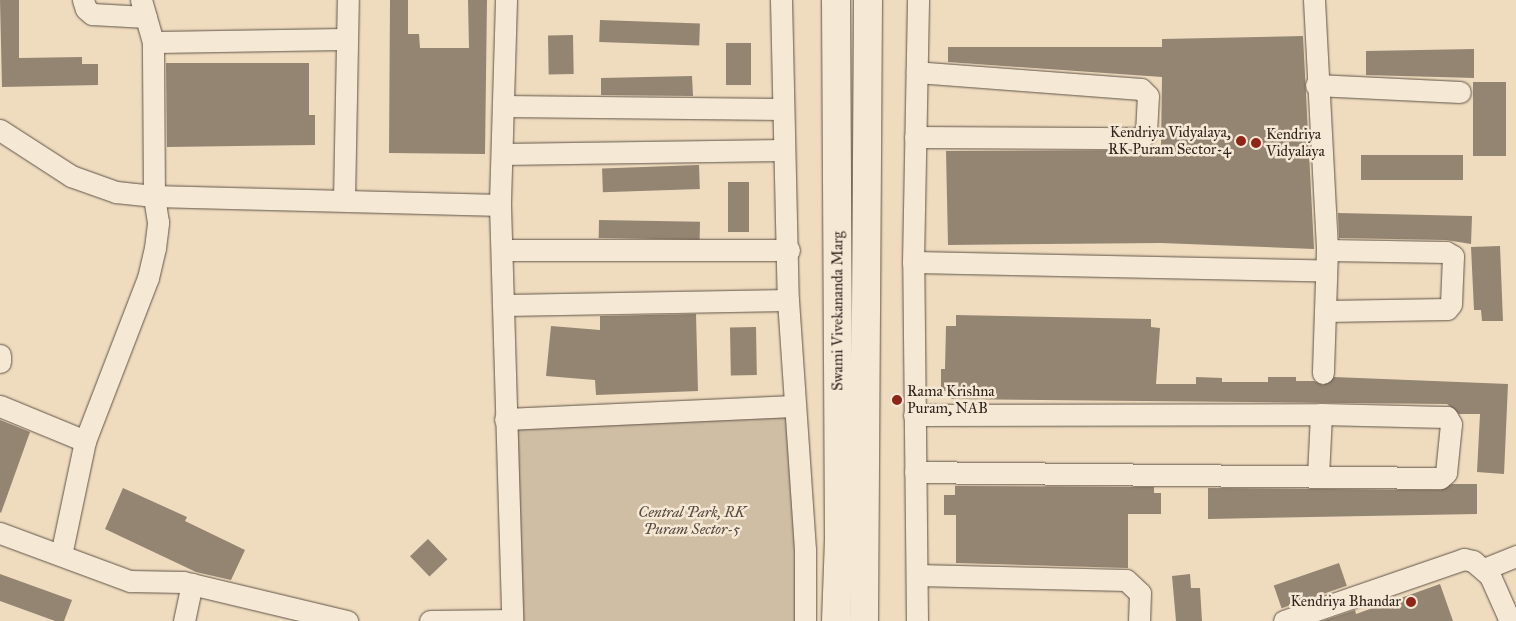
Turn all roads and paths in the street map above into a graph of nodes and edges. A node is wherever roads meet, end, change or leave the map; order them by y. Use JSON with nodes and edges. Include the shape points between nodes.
{"nodes":[{"id":1,"x":83,"y":0,"type":"edge"},
{"id":2,"x":348,"y":0,"type":"edge"},
{"id":3,"x":506,"y":0,"type":"edge"},
{"id":4,"x":781,"y":0,"type":"edge"},
{"id":5,"x":836,"y":0,"type":"edge"},
{"id":6,"x":868,"y":0,"type":"edge"},
{"id":7,"x":918,"y":0,"type":"edge"},
{"id":8,"x":1314,"y":0,"type":"edge"},
{"id":9,"x":143,"y":8,"type":"edge"},
{"id":10,"x":347,"y":39,"type":"junction"},
{"id":11,"x":153,"y":42,"type":"junction"},
{"id":12,"x":917,"y":72,"type":"junction"},
{"id":13,"x":1316,"y":85,"type":"junction"},
{"id":14,"x":1460,"y":92,"type":"dead end"},
{"id":15,"x":503,"y":106,"type":"junction"},
{"id":16,"x":782,"y":109,"type":"junction"},
{"id":17,"x":0,"y":130,"type":"edge"},
{"id":18,"x":915,"y":137,"type":"junction"},
{"id":19,"x":782,"y":150,"type":"junction"},
{"id":20,"x":502,"y":154,"type":"junction"},
{"id":21,"x":154,"y":196,"type":"junction"},
{"id":22,"x":344,"y":200,"type":"junction"},
{"id":23,"x":500,"y":205,"type":"junction"},
{"id":24,"x":502,"y":250,"type":"junction"},
{"id":25,"x":789,"y":250,"type":"junction"},
{"id":26,"x":1326,"y":250,"type":"junction"},
{"id":27,"x":913,"y":262,"type":"junction"},
{"id":28,"x":1326,"y":270,"type":"junction"},
{"id":29,"x":788,"y":300,"type":"junction"},
{"id":30,"x":505,"y":305,"type":"junction"},
{"id":31,"x":1326,"y":311,"type":"junction"},
{"id":32,"x":0,"y":355,"type":"edge"},
{"id":33,"x":0,"y":362,"type":"edge"},
{"id":34,"x":1323,"y":373,"type":"dead end"},
{"id":35,"x":0,"y":406,"type":"edge"},
{"id":36,"x":794,"y":406,"type":"junction"},
{"id":37,"x":914,"y":414,"type":"junction"},
{"id":38,"x":1321,"y":414,"type":"junction"},
{"id":39,"x":505,"y":419,"type":"junction"},
{"id":40,"x":86,"y":440,"type":"junction"},
{"id":41,"x":915,"y":472,"type":"junction"},
{"id":42,"x":1318,"y":476,"type":"junction"},
{"id":43,"x":0,"y":533,"type":"edge"},
{"id":44,"x":61,"y":555,"type":"junction"},
{"id":45,"x":1516,"y":556,"type":"edge"},
{"id":46,"x":1484,"y":569,"type":"junction"},
{"id":47,"x":917,"y":575,"type":"junction"},
{"id":48,"x":192,"y":584,"type":"junction"},
{"id":49,"x":512,"y":620,"type":"edge"},
{"id":50,"x":184,"y":621,"type":"edge"},
{"id":51,"x":347,"y":621,"type":"edge"},
{"id":52,"x":430,"y":621,"type":"edge"},
{"id":53,"x":806,"y":621,"type":"edge"},
{"id":54,"x":836,"y":621,"type":"edge"},
{"id":55,"x":864,"y":621,"type":"edge"},
{"id":56,"x":917,"y":621,"type":"edge"},
{"id":57,"x":1139,"y":621,"type":"edge"},
{"id":58,"x":1284,"y":621,"type":"edge"},
{"id":59,"x":1510,"y":621,"type":"edge"}],
"edges":[{"from":1,"to":9,"type":"street","via":[[92,14]]},
{"from":2,"to":10,"type":"street"},
{"from":3,"to":15,"type":"street"},
{"from":4,"to":16,"type":"street"},
{"from":5,"to":54,"type":"street","name":"Swami Vivekananda Marg","via":[[839,538]]},
{"from":6,"to":55,"type":"street","name":"Swami Vivekananda Marg"},
{"from":7,"to":12,"type":"street"},
{"from":8,"to":13,"type":"street"},
{"from":9,"to":11,"type":"street"},
{"from":10,"to":11,"type":"street"},
{"from":10,"to":22,"type":"street"},
{"from":11,"to":21,"type":"street"},
{"from":12,"to":18,"type":"street"},
{"from":12,"to":18,"type":"street","via":[[1141,89],[1148,96],[1146,133],[1141,138]]},
{"from":13,"to":14,"type":"street"},
{"from":13,"to":26,"type":"street"},
{"from":15,"to":16,"type":"street"},
{"from":15,"to":20,"type":"street"},
{"from":16,"to":19,"type":"street"},
{"from":17,"to":21,"type":"street","via":[[71,176],[116,192]]},
{"from":18,"to":27,"type":"street"},
{"from":19,"to":20,"type":"street"},
{"from":19,"to":25,"type":"street"},
{"from":20,"to":23,"type":"street"},
{"from":21,"to":22,"type":"street"},
{"from":21,"to":40,"type":"street","via":[[158,222],[152,263]]},
{"from":22,"to":23,"type":"street"},
{"from":23,"to":24,"type":"street"},
{"from":24,"to":25,"type":"street"},
{"from":24,"to":30,"type":"street"},
{"from":25,"to":29,"type":"street"},
{"from":26,"to":28,"type":"street"},
{"from":26,"to":31,"type":"street","via":[[1446,252],[1453,256],[1451,304],[1447,309]]},
{"from":27,"to":28,"type":"street"},
{"from":27,"to":37,"type":"street"},
{"from":28,"to":31,"type":"street"},
{"from":29,"to":30,"type":"street"},
{"from":29,"to":36,"type":"street"},
{"from":30,"to":39,"type":"street"},
{"from":31,"to":34,"type":"street"},
{"from":32,"to":33,"type":"street"},
{"from":35,"to":40,"type":"street"},
{"from":36,"to":39,"type":"street"},
{"from":36,"to":53,"type":"street","via":[[805,549]]},
{"from":37,"to":38,"type":"street"},
{"from":37,"to":41,"type":"street"},
{"from":38,"to":42,"type":"street"},
{"from":38,"to":42,"type":"street","via":[[1447,417],[1451,424],[1446,473],[1440,478]]},
{"from":39,"to":49,"type":"street"},
{"from":40,"to":44,"type":"street"},
{"from":41,"to":42,"type":"street"},
{"from":41,"to":47,"type":"street"},
{"from":43,"to":44,"type":"street"},
{"from":44,"to":48,"type":"street","via":[[130,581]]},
{"from":45,"to":46,"type":"street"},
{"from":46,"to":58,"type":"street","via":[[1473,561],[1459,560]]},
{"from":46,"to":59,"type":"street","via":[[1494,582]]},
{"from":47,"to":56,"type":"street"},
{"from":47,"to":57,"type":"street","via":[[1126,580],[1140,593]]},
{"from":48,"to":50,"type":"street"},
{"from":48,"to":51,"type":"street"},
{"from":49,"to":52,"type":"street"}]}
